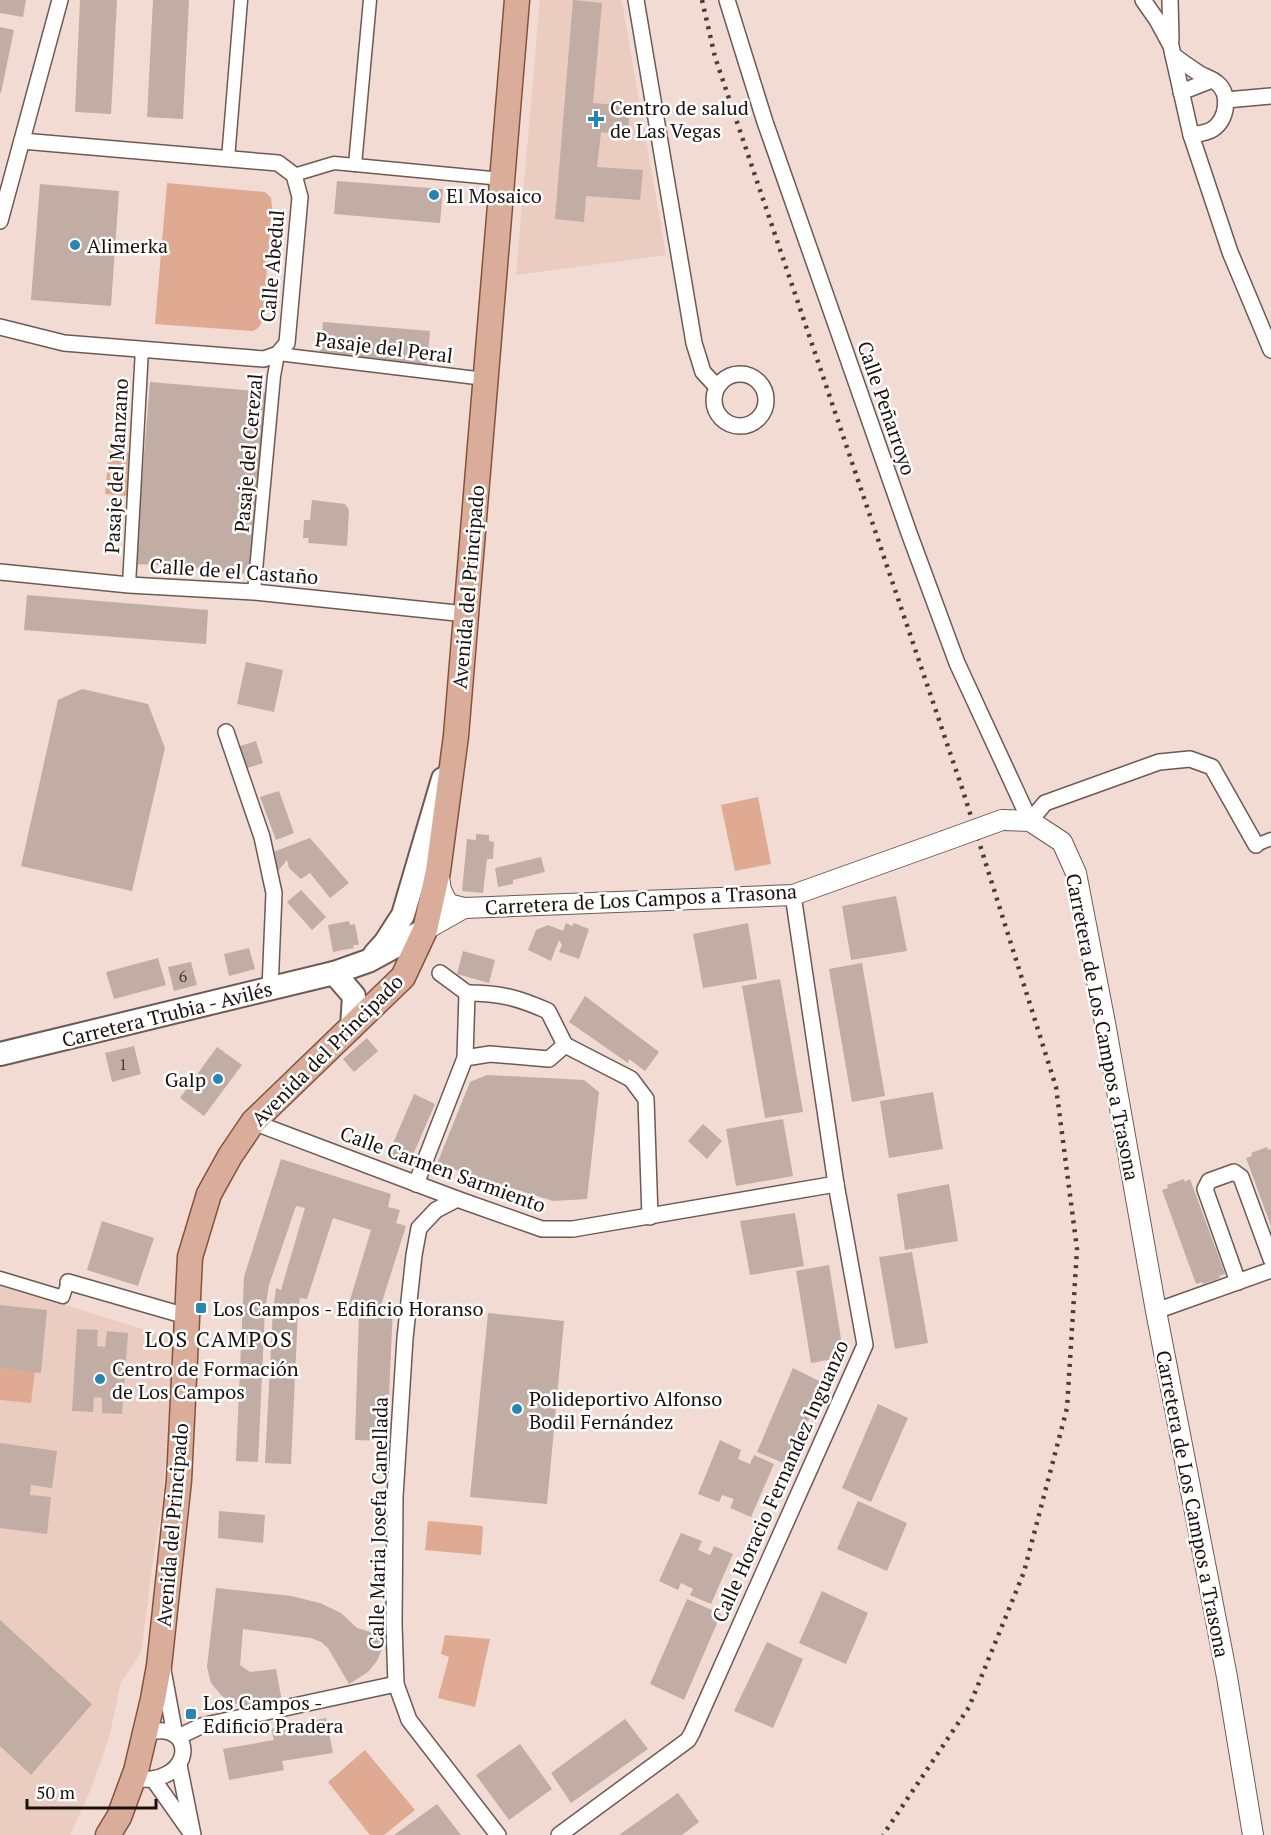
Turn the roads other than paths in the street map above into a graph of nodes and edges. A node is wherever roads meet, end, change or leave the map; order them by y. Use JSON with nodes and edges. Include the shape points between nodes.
{"nodes":[{"id":1,"x":60,"y":0,"type":"edge"},
{"id":2,"x":241,"y":0,"type":"edge"},
{"id":3,"x":370,"y":0,"type":"edge"},
{"id":4,"x":517,"y":0,"type":"edge"},
{"id":5,"x":636,"y":0,"type":"edge"},
{"id":6,"x":727,"y":0,"type":"edge"},
{"id":7,"x":1143,"y":0,"type":"edge"},
{"id":8,"x":1170,"y":0,"type":"edge"},
{"id":9,"x":1172,"y":51,"type":"junction"},
{"id":10,"x":1212,"y":80,"type":"junction"},
{"id":11,"x":1181,"y":92,"type":"junction"},
{"id":12,"x":1271,"y":96,"type":"edge"},
{"id":13,"x":1226,"y":100,"type":"junction"},
{"id":14,"x":1191,"y":135,"type":"junction"},
{"id":15,"x":22,"y":141,"type":"junction"},
{"id":16,"x":228,"y":159,"type":"junction"},
{"id":17,"x":356,"y":165,"type":"junction"},
{"id":18,"x":294,"y":175,"type":"junction"},
{"id":19,"x":502,"y":179,"type":"junction"},
{"id":20,"x":0,"y":221,"type":"edge"},
{"id":21,"x":0,"y":327,"type":"edge"},
{"id":22,"x":142,"y":349,"type":"junction"},
{"id":23,"x":1271,"y":350,"type":"edge"},
{"id":24,"x":278,"y":354,"type":"junction"},
{"id":25,"x":485,"y":379,"type":"junction"},
{"id":26,"x":717,"y":387,"type":"dead end"},
{"id":27,"x":0,"y":572,"type":"edge"},
{"id":28,"x":129,"y":585,"type":"junction"},
{"id":29,"x":254,"y":592,"type":"junction"},
{"id":30,"x":466,"y":614,"type":"junction"},
{"id":31,"x":226,"y":732,"type":"dead end"},
{"id":32,"x":456,"y":736,"type":"junction"},
{"id":33,"x":1030,"y":821,"type":"junction"},
{"id":34,"x":1264,"y":842,"type":"edge"},
{"id":35,"x":438,"y":871,"type":"junction"},
{"id":36,"x":793,"y":895,"type":"junction"},
{"id":37,"x":464,"y":908,"type":"junction"},
{"id":38,"x":424,"y":930,"type":"junction"},
{"id":39,"x":368,"y":961,"type":"junction"},
{"id":40,"x":334,"y":973,"type":"junction"},
{"id":41,"x":440,"y":973,"type":"dead end"},
{"id":42,"x":270,"y":989,"type":"junction"},
{"id":43,"x":467,"y":993,"type":"junction"},
{"id":44,"x":387,"y":994,"type":"junction"},
{"id":45,"x":352,"y":1027,"type":"junction"},
{"id":46,"x":565,"y":1046,"type":"junction"},
{"id":47,"x":0,"y":1054,"type":"edge"},
{"id":48,"x":465,"y":1058,"type":"junction"},
{"id":49,"x":253,"y":1122,"type":"junction"},
{"id":50,"x":416,"y":1184,"type":"junction"},
{"id":51,"x":836,"y":1184,"type":"junction"},
{"id":52,"x":457,"y":1199,"type":"junction"},
{"id":53,"x":650,"y":1217,"type":"junction"},
{"id":54,"x":1271,"y":1259,"type":"edge"},
{"id":55,"x":1271,"y":1270,"type":"edge"},
{"id":56,"x":0,"y":1278,"type":"edge"},
{"id":57,"x":68,"y":1282,"type":"joint"},
{"id":58,"x":1238,"y":1282,"type":"junction"},
{"id":59,"x":1156,"y":1311,"type":"junction"},
{"id":60,"x":186,"y":1316,"type":"junction"},
{"id":61,"x":160,"y":1658,"type":"junction"},
{"id":62,"x":396,"y":1684,"type":"junction"},
{"id":63,"x":145,"y":1732,"type":"junction"},
{"id":64,"x":179,"y":1739,"type":"junction"},
{"id":65,"x":179,"y":1765,"type":"junction"},
{"id":66,"x":143,"y":1779,"type":"junction"},
{"id":67,"x":108,"y":1835,"type":"edge"},
{"id":68,"x":192,"y":1835,"type":"edge"},
{"id":69,"x":498,"y":1835,"type":"edge"},
{"id":70,"x":559,"y":1835,"type":"edge"},
{"id":71,"x":1253,"y":1835,"type":"edge"}],
"edges":[{"from":1,"to":15,"type":"street"},
{"from":2,"to":16,"type":"street"},
{"from":3,"to":17,"type":"street"},
{"from":4,"to":19,"type":"main road","name":"Avenida del Principado"},
{"from":5,"to":26,"type":"street","via":[[694,343],[703,372]]},
{"from":6,"to":33,"type":"street","name":"Calle Peñarroyo","via":[[765,122],[909,533],[957,663]]},
{"from":7,"to":9,"type":"street"},
{"from":8,"to":9,"type":"street"},
{"from":9,"to":10,"type":"street","via":[[1185,65]]},
{"from":9,"to":11,"type":"street"},
{"from":10,"to":11,"type":"street"},
{"from":10,"to":13,"type":"street"},
{"from":11,"to":14,"type":"street"},
{"from":12,"to":13,"type":"street"},
{"from":13,"to":14,"type":"street","via":[[1225,112],[1213,129]]},
{"from":14,"to":23,"type":"street","via":[[1230,252]]},
{"from":15,"to":16,"type":"street"},
{"from":15,"to":20,"type":"street"},
{"from":16,"to":18,"type":"street","via":[[278,163]]},
{"from":17,"to":18,"type":"street","via":[[334,163]]},
{"from":17,"to":19,"type":"street"},
{"from":18,"to":24,"type":"street","name":"Calle Abedul","via":[[300,197],[287,344]]},
{"from":19,"to":25,"type":"main road","name":"Avenida del Principado"},
{"from":21,"to":22,"type":"street","via":[[64,342]]},
{"from":22,"to":24,"type":"street","via":[[264,359]]},
{"from":22,"to":28,"type":"street","name":"Pasaje del Manzano"},
{"from":24,"to":25,"type":"street","name":"Pasaje del Peral"},
{"from":24,"to":29,"type":"street","name":"Pasaje del Cerezal"},
{"from":25,"to":30,"type":"main road","name":"Avenida del Principado"},
{"from":27,"to":28,"type":"street","name":"Calle de el Castaño"},
{"from":28,"to":29,"type":"street","name":"Calle de el Castaño"},
{"from":29,"to":30,"type":"street","name":"Calle de el Castaño"},
{"from":30,"to":32,"type":"main road","name":"Avenida del Principado"},
{"from":31,"to":42,"type":"street","via":[[262,837],[274,893]]},
{"from":32,"to":35,"type":"main road","name":"Avenida del Principado"},
{"from":32,"to":39,"type":"main road","via":[[403,915],[386,943]]},
{"from":33,"to":34,"type":"street","via":[[1045,803],[1159,762],[1190,759],[1212,767]]},
{"from":33,"to":36,"type":"street","name":"Carretera de Los Campos a Trasona","bridge":true,"via":[[1002,820]]},
{"from":33,"to":59,"type":"street","name":"Carretera de Los Campos a Trasona","via":[[1062,842],[1076,873]]},
{"from":35,"to":37,"type":"street","name":"Carretera de Los Campos a Trasona","via":[[448,904]]},
{"from":35,"to":38,"type":"main road","name":"Avenida del Principado"},
{"from":36,"to":37,"type":"street","name":"Carretera de Los Campos a Trasona"},
{"from":36,"to":51,"type":"street","name":"Calle Horacio Fernandez Inguanzo"},
{"from":37,"to":38,"type":"street"},
{"from":38,"to":39,"type":"main road","name":"Carretera Trubia - Avilés"},
{"from":38,"to":44,"type":"main road","name":"Avenida del Principado","via":[[403,977]]},
{"from":39,"to":40,"type":"main road","name":"Carretera Trubia - Avilés"},
{"from":39,"to":44,"type":"main road","via":[[385,968],[390,978]]},
{"from":40,"to":42,"type":"main road","name":"Carretera Trubia - Avilés"},
{"from":40,"to":45,"type":"main road","via":[[354,996]]},
{"from":41,"to":43,"type":"street"},
{"from":42,"to":47,"type":"main road","name":"Carretera Trubia - Avilés"},
{"from":43,"to":46,"type":"street","via":[[492,993],[548,1011]]},
{"from":43,"to":48,"type":"street"},
{"from":44,"to":45,"type":"main road","name":"Avenida del Principado"},
{"from":45,"to":49,"type":"main road","name":"Avenida del Principado"},
{"from":46,"to":48,"type":"street","via":[[549,1059],[490,1054]]},
{"from":46,"to":53,"type":"street","via":[[631,1079],[645,1099]]},
{"from":48,"to":50,"type":"street"},
{"from":49,"to":50,"type":"street","name":"Calle Carmen Sarmiento"},
{"from":49,"to":60,"type":"main road","name":"Avenida del Principado","via":[[209,1194],[190,1257]]},
{"from":50,"to":52,"type":"street","name":"Calle Carmen Sarmiento"},
{"from":51,"to":53,"type":"street","name":"Calle Carmen Sarmiento"},
{"from":51,"to":70,"type":"street","name":"Calle Horacio Fernandez Inguanzo","via":[[865,1345],[688,1740]]},
{"from":52,"to":53,"type":"street","name":"Calle Carmen Sarmiento","via":[[542,1229],[573,1229]]},
{"from":52,"to":62,"type":"street","name":"Calle Maria Josefa Canellada","via":[[436,1210],[420,1228],[414,1255],[395,1496]]},
{"from":54,"to":58,"type":"street","via":[[1241,1177],[1234,1172],[1209,1180],[1205,1189]]},
{"from":55,"to":58,"type":"street"},
{"from":56,"to":57,"type":"street","via":[[63,1297]]},
{"from":57,"to":60,"type":"street"},
{"from":58,"to":59,"type":"street"},
{"from":59,"to":71,"type":"street","name":"Carretera de Los Campos a Trasona","via":[[1227,1677]]},
{"from":60,"to":61,"type":"main road","name":"Avenida del Principado","via":[[179,1480]]},
{"from":61,"to":63,"type":"main road","name":"Avenida del Principado"},
{"from":61,"to":64,"type":"street"},
{"from":62,"to":64,"type":"street","via":[[220,1723]]},
{"from":62,"to":69,"type":"street","name":"Calle Maria Josefa Canellada","via":[[409,1720]]},
{"from":63,"to":64,"type":"street","via":[[166,1731]]},
{"from":63,"to":66,"type":"main road","name":"Avenida del Principado"},
{"from":64,"to":65,"type":"street","via":[[183,1755]]},
{"from":65,"to":66,"type":"street","via":[[169,1773]]},
{"from":65,"to":68,"type":"street"},
{"from":66,"to":67,"type":"main road","name":"Avenida del Principado"},
{"from":66,"to":68,"type":"street"}]}
